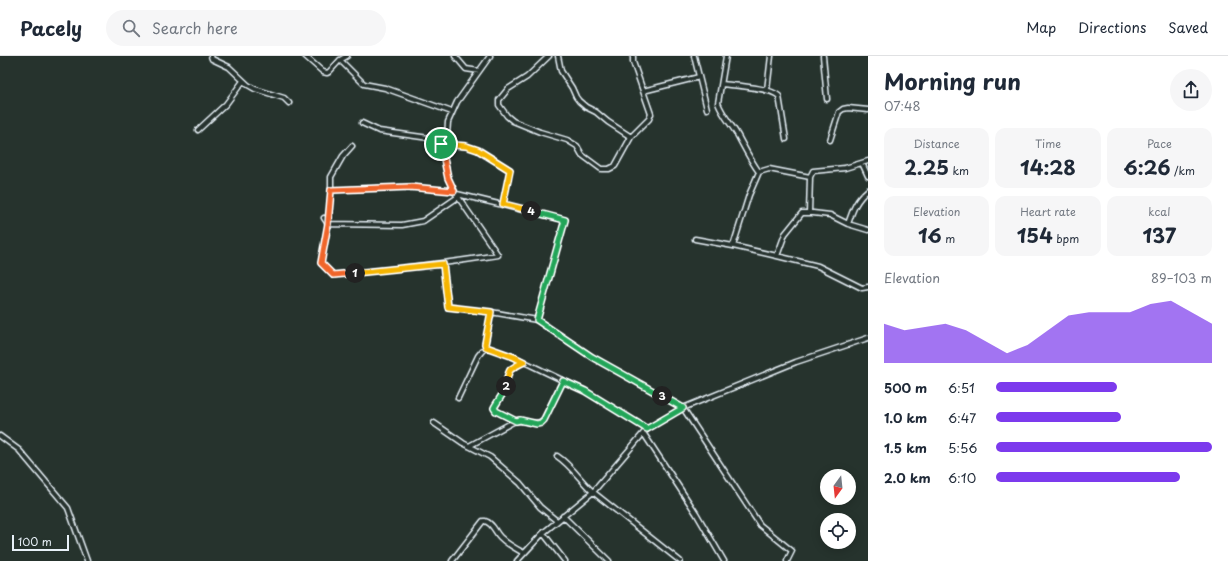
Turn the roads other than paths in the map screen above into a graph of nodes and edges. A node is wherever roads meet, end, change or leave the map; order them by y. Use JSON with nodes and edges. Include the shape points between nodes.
{"nodes":[{"id":1,"x":305,"y":56,"type":"edge"},
{"id":2,"x":347,"y":56,"type":"edge"},
{"id":3,"x":456,"y":56,"type":"edge"},
{"id":4,"x":490,"y":56,"type":"edge"},
{"id":5,"x":549,"y":56,"type":"edge"},
{"id":6,"x":633,"y":56,"type":"edge"},
{"id":7,"x":694,"y":56,"type":"edge"},
{"id":8,"x":726,"y":56,"type":"edge"},
{"id":9,"x":771,"y":56,"type":"edge"},
{"id":10,"x":823,"y":56,"type":"edge"},
{"id":11,"x":212,"y":57,"type":"edge"},
{"id":12,"x":559,"y":57,"type":"edge"},
{"id":13,"x":340,"y":60,"type":"junction"},
{"id":14,"x":480,"y":71,"type":"junction"},
{"id":15,"x":699,"y":77,"type":"junction"},
{"id":16,"x":243,"y":81,"type":"junction"},
{"id":17,"x":722,"y":84,"type":"junction"},
{"id":18,"x":767,"y":90,"type":"junction"},
{"id":19,"x":643,"y":91,"type":"junction"},
{"id":20,"x":827,"y":99,"type":"dead end"},
{"id":21,"x":289,"y":103,"type":"dead end"},
{"id":22,"x":707,"y":109,"type":"dead end"},
{"id":23,"x":868,"y":110,"type":"edge"},
{"id":24,"x":452,"y":112,"type":"junction"},
{"id":25,"x":362,"y":123,"type":"dead end"},
{"id":26,"x":198,"y":130,"type":"dead end"},
{"id":27,"x":630,"y":137,"type":"junction"},
{"id":28,"x":786,"y":139,"type":"dead end"},
{"id":29,"x":830,"y":140,"type":"dead end"},
{"id":30,"x":441,"y":144,"type":"junction"},
{"id":31,"x":352,"y":146,"type":"dead end"},
{"id":32,"x":868,"y":161,"type":"edge"},
{"id":33,"x":862,"y":163,"type":"junction"},
{"id":34,"x":759,"y":172,"type":"junction"},
{"id":35,"x":868,"y":176,"type":"edge"},
{"id":36,"x":810,"y":177,"type":"junction"},
{"id":37,"x":331,"y":190,"type":"junction"},
{"id":38,"x":868,"y":190,"type":"edge"},
{"id":39,"x":457,"y":194,"type":"junction"},
{"id":40,"x":503,"y":204,"type":"junction"},
{"id":41,"x":809,"y":213,"type":"junction"},
{"id":42,"x":324,"y":218,"type":"dead end"},
{"id":43,"x":328,"y":224,"type":"junction"},
{"id":44,"x":848,"y":224,"type":"junction"},
{"id":45,"x":868,"y":230,"type":"edge"},
{"id":46,"x":695,"y":239,"type":"dead end"},
{"id":47,"x":733,"y":246,"type":"junction"},
{"id":48,"x":777,"y":256,"type":"junction"},
{"id":49,"x":443,"y":264,"type":"junction"},
{"id":50,"x":868,"y":287,"type":"edge"},
{"id":51,"x":491,"y":312,"type":"junction"},
{"id":52,"x":537,"y":320,"type":"junction"},
{"id":53,"x":868,"y":338,"type":"edge"},
{"id":54,"x":486,"y":347,"type":"junction"},
{"id":55,"x":524,"y":362,"type":"junction"},
{"id":56,"x":563,"y":381,"type":"junction"},
{"id":57,"x":458,"y":398,"type":"dead end"},
{"id":58,"x":683,"y":408,"type":"junction"},
{"id":59,"x":516,"y":421,"type":"junction"},
{"id":60,"x":434,"y":423,"type":"dead end"},
{"id":61,"x":647,"y":429,"type":"junction"},
{"id":62,"x":644,"y":434,"type":"junction"},
{"id":63,"x":0,"y":436,"type":"edge"},
{"id":64,"x":469,"y":446,"type":"junction"},
{"id":65,"x":557,"y":456,"type":"dead end"},
{"id":66,"x":594,"y":492,"type":"junction"},
{"id":67,"x":563,"y":516,"type":"junction"},
{"id":68,"x":557,"y":521,"type":"junction"},
{"id":69,"x":543,"y":533,"type":"junction"},
{"id":70,"x":524,"y":553,"type":"junction"},
{"id":71,"x":88,"y":561,"type":"edge"},
{"id":72,"x":452,"y":561,"type":"edge"},
{"id":73,"x":517,"y":561,"type":"edge"},
{"id":74,"x":565,"y":561,"type":"edge"},
{"id":75,"x":610,"y":561,"type":"edge"},
{"id":76,"x":680,"y":561,"type":"edge"},
{"id":77,"x":724,"y":561,"type":"edge"},
{"id":78,"x":787,"y":561,"type":"edge"}],
"edges":[{"from":1,"to":13,"type":"street","via":[[327,73]]},
{"from":2,"to":13,"type":"street"},
{"from":3,"to":14,"type":"street","via":[[466,69]]},
{"from":4,"to":14,"type":"street"},
{"from":5,"to":27,"type":"street","via":[[527,77],[508,88],[500,98],[499,105],[507,116],[540,132],[567,140],[601,169],[615,166]]},
{"from":6,"to":19,"type":"street"},
{"from":7,"to":15,"type":"street"},
{"from":8,"to":17,"type":"street"},
{"from":9,"to":18,"type":"street"},
{"from":10,"to":20,"type":"street"},
{"from":11,"to":16,"type":"street","via":[[229,67]]},
{"from":12,"to":27,"type":"street","via":[[561,71],[579,101]]},
{"from":13,"to":24,"type":"street","via":[[364,84],[385,88]]},
{"from":14,"to":24,"type":"street"},
{"from":15,"to":19,"type":"street"},
{"from":15,"to":22,"type":"street"},
{"from":16,"to":21,"type":"street","via":[[255,90],[284,98]]},
{"from":16,"to":26,"type":"street","via":[[226,104]]},
{"from":17,"to":18,"type":"street"},
{"from":17,"to":34,"type":"street","via":[[718,103]]},
{"from":18,"to":28,"type":"street","via":[[779,96]]},
{"from":19,"to":27,"type":"street","via":[[652,114]]},
{"from":23,"to":29,"type":"street","via":[[848,108],[839,112]]},
{"from":24,"to":30,"type":"street","via":[[447,136]]},
{"from":25,"to":30,"type":"street","via":[[379,131],[436,139]]},
{"from":30,"to":39,"type":"street","via":[[448,178]]},
{"from":30,"to":40,"type":"street","via":[[466,146],[478,150],[510,170]]},
{"from":31,"to":37,"type":"street","via":[[330,177]]},
{"from":32,"to":33,"type":"street"},
{"from":33,"to":35,"type":"street"},
{"from":33,"to":36,"type":"street","via":[[845,168],[813,171]]},
{"from":34,"to":36,"type":"street","via":[[769,169]]},
{"from":34,"to":47,"type":"street","via":[[748,195]]},
{"from":36,"to":41,"type":"street"},
{"from":37,"to":39,"type":"street","via":[[410,187]]},
{"from":37,"to":43,"type":"street"},
{"from":38,"to":44,"type":"street","via":[[854,206]]},
{"from":39,"to":40,"type":"street"},
{"from":39,"to":43,"type":"street","via":[[424,221],[402,225]]},
{"from":39,"to":49,"type":"street","via":[[498,255]]},
{"from":40,"to":52,"type":"street","via":[[565,220]]},
{"from":41,"to":44,"type":"street","via":[[830,215]]},
{"from":41,"to":48,"type":"street","via":[[802,213],[785,234]]},
{"from":42,"to":43,"type":"street"},
{"from":43,"to":49,"type":"street","via":[[321,263],[333,275]]},
{"from":44,"to":45,"type":"street"},
{"from":46,"to":47,"type":"street"},
{"from":47,"to":48,"type":"street"},
{"from":48,"to":50,"type":"street","via":[[818,266],[862,288]]},
{"from":49,"to":51,"type":"street","via":[[448,307]]},
{"from":51,"to":52,"type":"street"},
{"from":51,"to":54,"type":"street"},
{"from":52,"to":58,"type":"street","via":[[592,357]]},
{"from":53,"to":58,"type":"street","via":[[796,362]]},
{"from":54,"to":55,"type":"street"},
{"from":54,"to":57,"type":"street","via":[[478,356]]},
{"from":55,"to":56,"type":"street"},
{"from":55,"to":59,"type":"street","via":[[510,370],[505,390],[494,408]]},
{"from":56,"to":59,"type":"street","via":[[541,423]]},
{"from":56,"to":61,"type":"street","via":[[585,391]]},
{"from":58,"to":61,"type":"street"},
{"from":58,"to":78,"type":"street","via":[[760,525],[792,551]]},
{"from":59,"to":64,"type":"street"},
{"from":60,"to":64,"type":"street"},
{"from":61,"to":62,"type":"street"},
{"from":62,"to":66,"type":"street"},
{"from":62,"to":77,"type":"street"},
{"from":63,"to":71,"type":"street","via":[[19,450],[68,508]]},
{"from":64,"to":68,"type":"street","via":[[490,457]]},
{"from":65,"to":66,"type":"street"},
{"from":66,"to":67,"type":"street"},
{"from":66,"to":76,"type":"street"},
{"from":67,"to":68,"type":"street"},
{"from":67,"to":75,"type":"street"},
{"from":68,"to":69,"type":"street"},
{"from":69,"to":70,"type":"street"},
{"from":69,"to":74,"type":"street"},
{"from":70,"to":72,"type":"street","via":[[499,536],[490,523],[483,521]]},
{"from":70,"to":73,"type":"street"}]}
